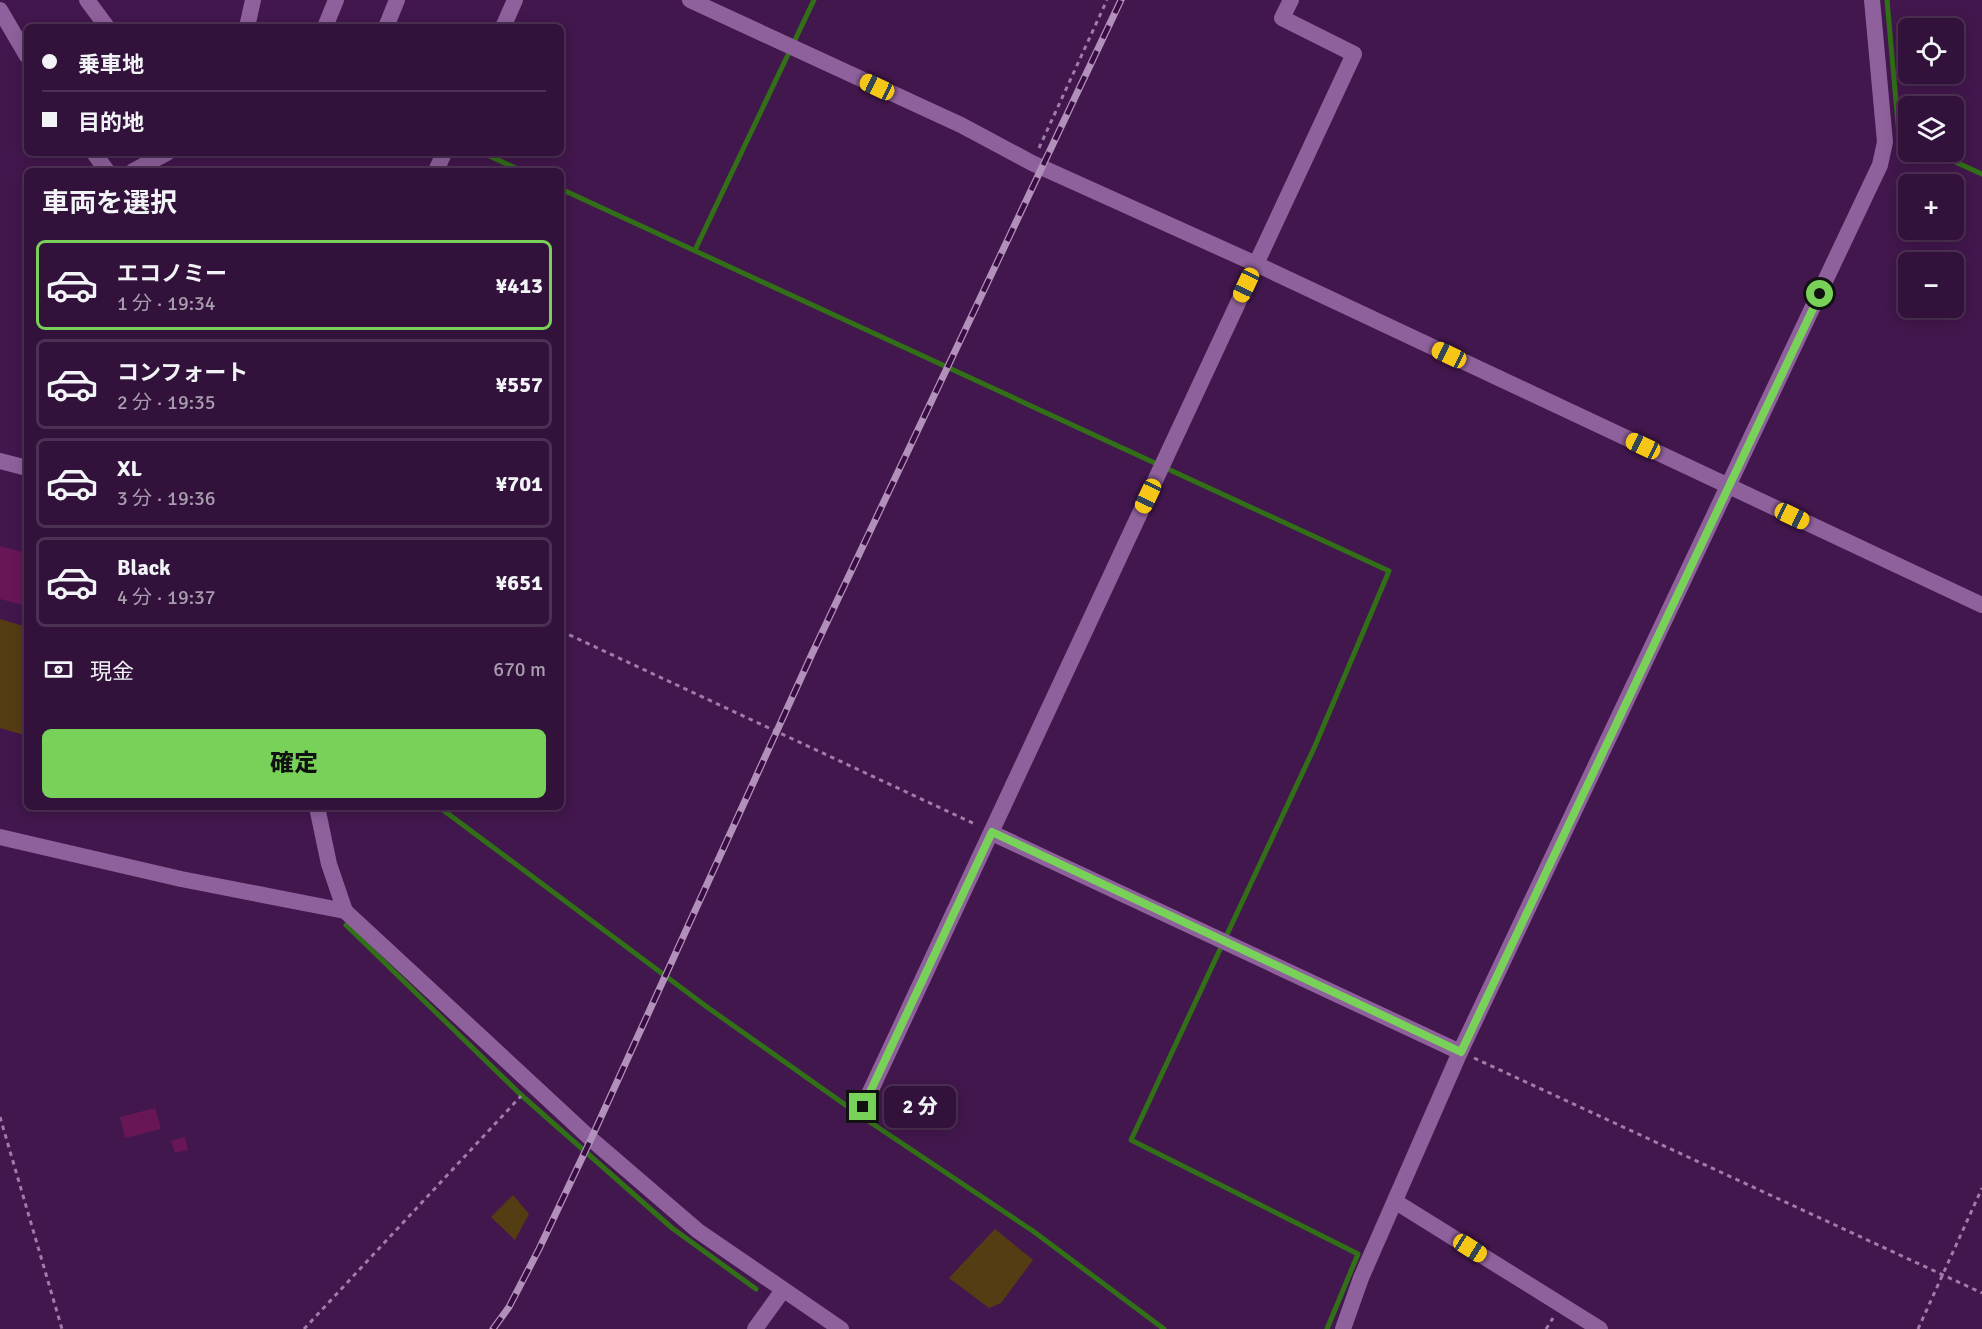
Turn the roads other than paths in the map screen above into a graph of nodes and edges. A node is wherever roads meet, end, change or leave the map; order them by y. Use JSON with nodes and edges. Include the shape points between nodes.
{"nodes":[{"id":1,"x":87,"y":0,"type":"edge"},
{"id":2,"x":253,"y":0,"type":"edge"},
{"id":3,"x":336,"y":0,"type":"edge"},
{"id":4,"x":397,"y":0,"type":"edge"},
{"id":5,"x":515,"y":0,"type":"edge"},
{"id":6,"x":690,"y":0,"type":"edge"},
{"id":7,"x":1291,"y":0,"type":"edge"},
{"id":8,"x":1872,"y":0,"type":"edge"},
{"id":9,"x":0,"y":10,"type":"edge"},
{"id":10,"x":104,"y":24,"type":"edge"},
{"id":11,"x":248,"y":24,"type":"edge"},
{"id":12,"x":327,"y":24,"type":"edge"},
{"id":13,"x":387,"y":24,"type":"edge"},
{"id":14,"x":504,"y":24,"type":"edge"},
{"id":15,"x":24,"y":51,"type":"edge"},
{"id":16,"x":161,"y":156,"type":"edge"},
{"id":17,"x":139,"y":168,"type":"edge"},
{"id":18,"x":1256,"y":264,"type":"junction"},
{"id":19,"x":0,"y":462,"type":"edge"},
{"id":20,"x":24,"y":467,"type":"edge"},
{"id":21,"x":1729,"y":487,"type":"junction"},
{"id":22,"x":1982,"y":605,"type":"edge"},
{"id":23,"x":317,"y":810,"type":"edge"},
{"id":24,"x":992,"y":832,"type":"junction"},
{"id":25,"x":0,"y":837,"type":"edge"},
{"id":26,"x":345,"y":911,"type":"junction"},
{"id":27,"x":1461,"y":1052,"type":"junction"},
{"id":28,"x":863,"y":1107,"type":"dead end"},
{"id":29,"x":1396,"y":1202,"type":"junction"},
{"id":30,"x":783,"y":1290,"type":"junction"},
{"id":31,"x":755,"y":1329,"type":"edge"},
{"id":32,"x":841,"y":1329,"type":"edge"},
{"id":33,"x":1343,"y":1329,"type":"edge"},
{"id":34,"x":1600,"y":1329,"type":"edge"}],
"edges":[{"from":1,"to":10,"type":"street"},
{"from":2,"to":11,"type":"street"},
{"from":3,"to":12,"type":"street"},
{"from":4,"to":13,"type":"street"},
{"from":5,"to":14,"type":"street"},
{"from":6,"to":18,"type":"street","via":[[961,125],[1032,163]]},
{"from":7,"to":18,"type":"street","via":[[1282,18],[1354,54]]},
{"from":8,"to":21,"type":"street","via":[[1885,142],[1880,165]]},
{"from":9,"to":15,"type":"street"},
{"from":16,"to":17,"type":"street"},
{"from":18,"to":21,"type":"street"},
{"from":18,"to":24,"type":"street"},
{"from":19,"to":20,"type":"street"},
{"from":21,"to":22,"type":"street"},
{"from":21,"to":27,"type":"street"},
{"from":23,"to":26,"type":"street"},
{"from":24,"to":27,"type":"street"},
{"from":24,"to":28,"type":"street"},
{"from":25,"to":26,"type":"street","via":[[181,879]]},
{"from":26,"to":30,"type":"street","via":[[698,1231]]},
{"from":27,"to":29,"type":"street"},
{"from":29,"to":33,"type":"street","via":[[1361,1278]]},
{"from":29,"to":34,"type":"street"},
{"from":30,"to":31,"type":"street"},
{"from":30,"to":32,"type":"street"}]}
